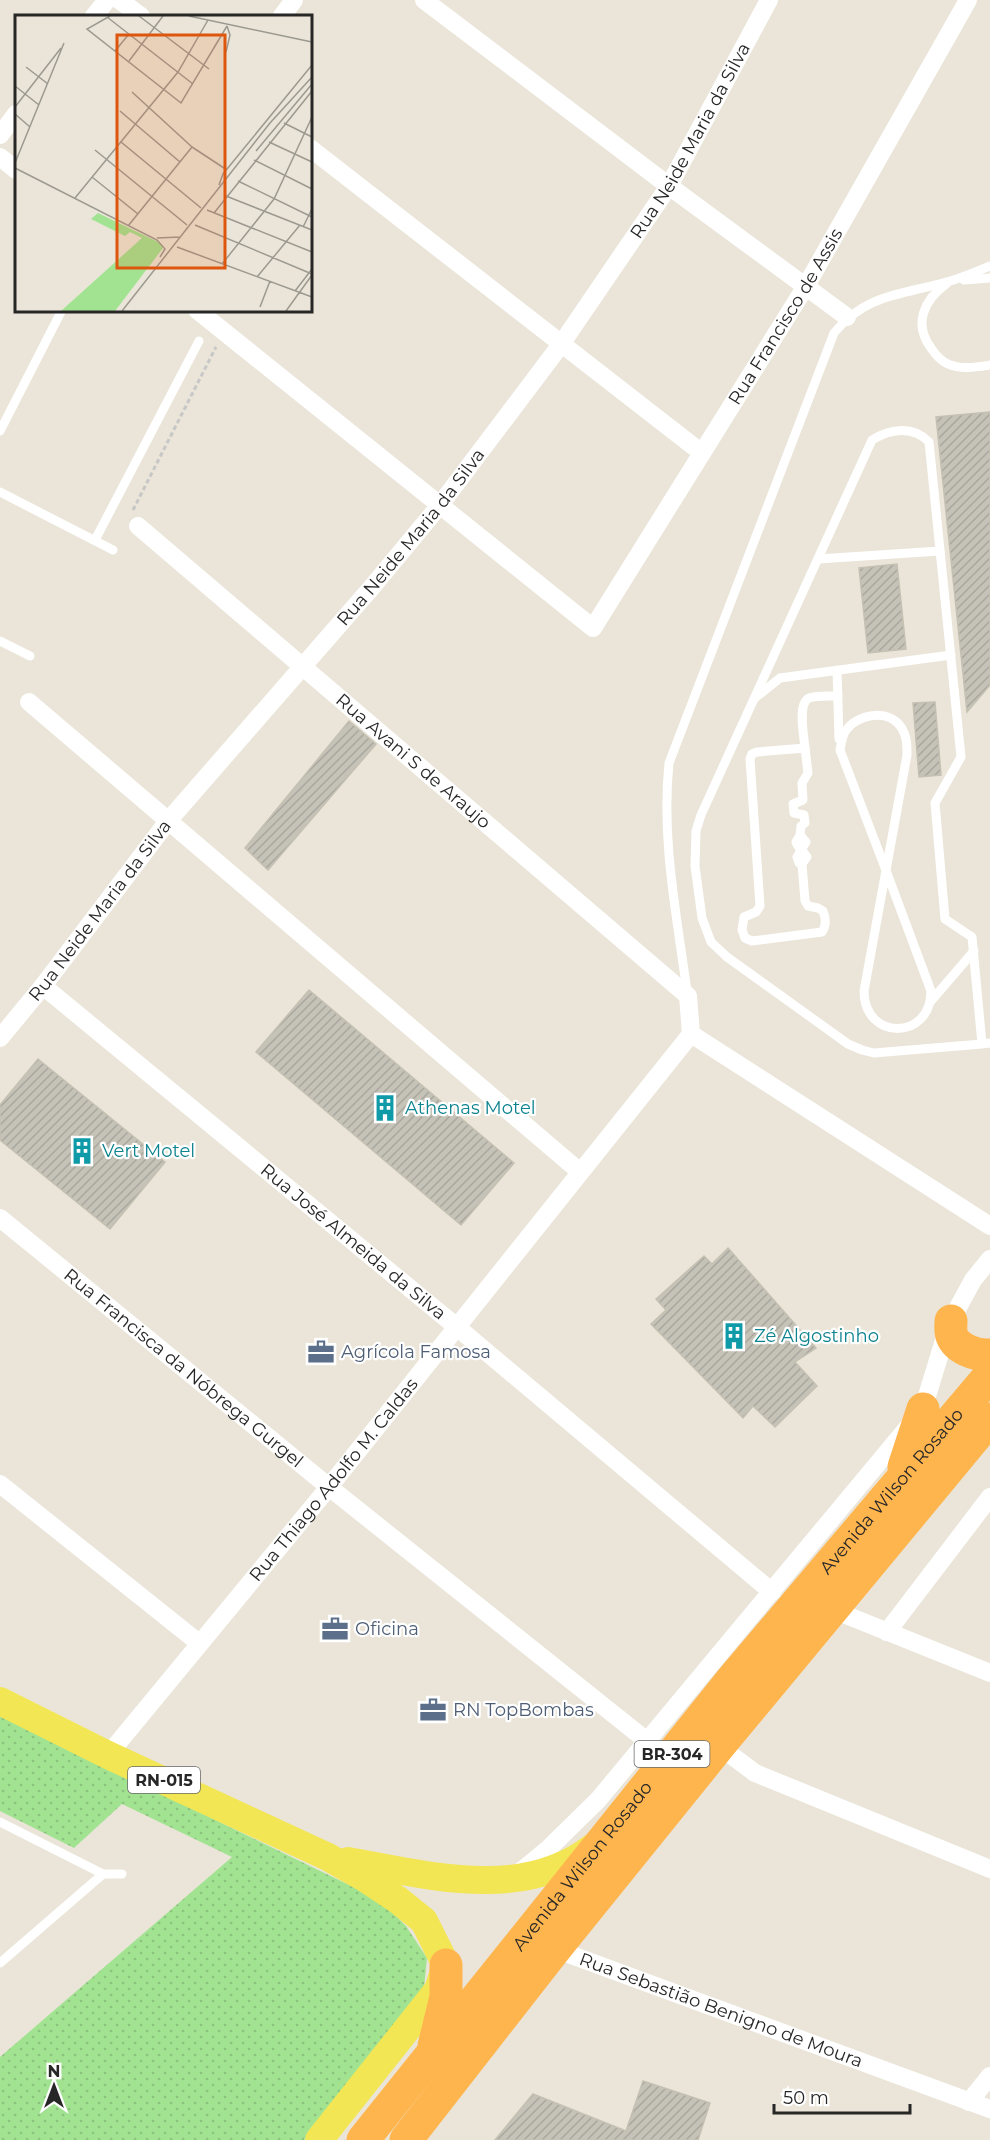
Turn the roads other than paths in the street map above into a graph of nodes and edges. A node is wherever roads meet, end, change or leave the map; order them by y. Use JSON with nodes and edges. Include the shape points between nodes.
{"nodes":[{"id":1,"x":107,"y":0,"type":"edge"},
{"id":2,"x":119,"y":0,"type":"edge"},
{"id":3,"x":294,"y":0,"type":"edge"},
{"id":4,"x":424,"y":0,"type":"edge"},
{"id":5,"x":769,"y":0,"type":"edge"},
{"id":6,"x":968,"y":0,"type":"edge"},
{"id":7,"x":95,"y":15,"type":"edge"},
{"id":8,"x":140,"y":15,"type":"edge"},
{"id":9,"x":283,"y":15,"type":"edge"},
{"id":10,"x":15,"y":115,"type":"edge"},
{"id":11,"x":0,"y":135,"type":"edge"},
{"id":12,"x":312,"y":150,"type":"edge"},
{"id":13,"x":0,"y":157,"type":"edge"},
{"id":14,"x":15,"y":169,"type":"edge"},
{"id":15,"x":669,"y":186,"type":"junction"},
{"id":16,"x":990,"y":267,"type":"edge"},
{"id":17,"x":990,"y":278,"type":"edge"},
{"id":18,"x":950,"y":281,"type":"junction"},
{"id":19,"x":806,"y":286,"type":"junction"},
{"id":20,"x":61,"y":312,"type":"edge"},
{"id":21,"x":199,"y":312,"type":"edge"},
{"id":22,"x":847,"y":316,"type":"junction"},
{"id":23,"x":199,"y":341,"type":"dead end"},
{"id":24,"x":562,"y":343,"type":"junction"},
{"id":25,"x":990,"y":365,"type":"edge"},
{"id":26,"x":0,"y":431,"type":"edge"},
{"id":27,"x":702,"y":453,"type":"junction"},
{"id":28,"x":0,"y":492,"type":"edge"},
{"id":29,"x":440,"y":505,"type":"junction"},
{"id":30,"x":138,"y":526,"type":"dead end"},
{"id":31,"x":95,"y":540,"type":"junction"},
{"id":32,"x":113,"y":550,"type":"dead end"},
{"id":33,"x":940,"y":551,"type":"junction"},
{"id":34,"x":818,"y":559,"type":"junction"},
{"id":35,"x":0,"y":641,"type":"edge"},
{"id":36,"x":951,"y":655,"type":"junction"},
{"id":37,"x":30,"y":656,"type":"dead end"},
{"id":38,"x":303,"y":665,"type":"junction"},
{"id":39,"x":837,"y":670,"type":"junction"},
{"id":40,"x":838,"y":696,"type":"junction"},
{"id":41,"x":754,"y":700,"type":"junction"},
{"id":42,"x":29,"y":702,"type":"dead end"},
{"id":43,"x":806,"y":748,"type":"junction"},
{"id":44,"x":840,"y":750,"type":"junction"},
{"id":45,"x":168,"y":821,"type":"junction"},
{"id":46,"x":887,"y":873,"type":"junction"},
{"id":47,"x":974,"y":951,"type":"junction"},
{"id":48,"x":43,"y":986,"type":"junction"},
{"id":49,"x":688,"y":996,"type":"junction"},
{"id":50,"x":931,"y":1001,"type":"junction"},
{"id":51,"x":691,"y":1034,"type":"junction"},
{"id":52,"x":0,"y":1038,"type":"edge"},
{"id":53,"x":986,"y":1044,"type":"edge"},
{"id":54,"x":579,"y":1171,"type":"junction"},
{"id":55,"x":0,"y":1218,"type":"edge"},
{"id":56,"x":990,"y":1226,"type":"edge"},
{"id":57,"x":990,"y":1259,"type":"edge"},
{"id":58,"x":951,"y":1321,"type":"junction"},
{"id":59,"x":458,"y":1328,"type":"junction"},
{"id":60,"x":990,"y":1355,"type":"edge"},
{"id":61,"x":990,"y":1375,"type":"edge"},
{"id":62,"x":923,"y":1409,"type":"junction"},
{"id":63,"x":990,"y":1419,"type":"edge"},
{"id":64,"x":0,"y":1484,"type":"edge"},
{"id":65,"x":898,"y":1485,"type":"junction"},
{"id":66,"x":329,"y":1487,"type":"junction"},
{"id":67,"x":990,"y":1497,"type":"edge"},
{"id":68,"x":772,"y":1592,"type":"junction"},
{"id":69,"x":831,"y":1609,"type":"junction"},
{"id":70,"x":887,"y":1632,"type":"junction"},
{"id":71,"x":199,"y":1643,"type":"junction"},
{"id":72,"x":990,"y":1673,"type":"edge"},
{"id":73,"x":0,"y":1701,"type":"edge"},
{"id":74,"x":648,"y":1741,"type":"junction"},
{"id":75,"x":719,"y":1746,"type":"junction"},
{"id":76,"x":108,"y":1755,"type":"junction"},
{"id":77,"x":0,"y":1822,"type":"edge"},
{"id":78,"x":606,"y":1837,"type":"junction"},
{"id":79,"x":328,"y":1857,"type":"junction"},
{"id":80,"x":990,"y":1869,"type":"edge"},
{"id":81,"x":103,"y":1874,"type":"junction"},
{"id":82,"x":122,"y":1874,"type":"dead end"},
{"id":83,"x":511,"y":1880,"type":"junction"},
{"id":84,"x":555,"y":1949,"type":"junction"},
{"id":85,"x":0,"y":1963,"type":"edge"},
{"id":86,"x":446,"y":1965,"type":"junction"},
{"id":87,"x":432,"y":2056,"type":"junction"},
{"id":88,"x":990,"y":2076,"type":"edge"},
{"id":89,"x":969,"y":2102,"type":"junction"},
{"id":90,"x":990,"y":2109,"type":"edge"},
{"id":91,"x":319,"y":2140,"type":"edge"},
{"id":92,"x":363,"y":2140,"type":"edge"},
{"id":93,"x":406,"y":2140,"type":"edge"}],
"edges":[{"from":1,"to":7,"type":"street"},
{"from":2,"to":8,"type":"street"},
{"from":3,"to":9,"type":"street"},
{"from":4,"to":15,"type":"street"},
{"from":5,"to":15,"type":"street","name":"Rua Neide Maria da Silva"},
{"from":6,"to":19,"type":"street","name":"Rua Francisco de Assis"},
{"from":10,"to":11,"type":"street"},
{"from":12,"to":24,"type":"street"},
{"from":13,"to":14,"type":"street"},
{"from":15,"to":19,"type":"street"},
{"from":15,"to":24,"type":"street","name":"Rua Neide Maria da Silva"},
{"from":16,"to":18,"type":"lane"},
{"from":17,"to":18,"type":"lane"},
{"from":18,"to":22,"type":"lane","via":[[890,295]]},
{"from":18,"to":25,"type":"lane","via":[[932,294],[925,309],[921,326],[926,342],[948,365]]},
{"from":19,"to":22,"type":"street"},
{"from":19,"to":27,"type":"street","name":"Rua Francisco de Assis"},
{"from":20,"to":26,"type":"lane"},
{"from":21,"to":29,"type":"street"},
{"from":22,"to":49,"type":"lane","via":[[834,333],[669,764],[667,842]]},
{"from":23,"to":31,"type":"lane"},
{"from":24,"to":27,"type":"street"},
{"from":24,"to":29,"type":"street","name":"Rua Neide Maria da Silva"},
{"from":27,"to":29,"type":"street","name":"Rua Francisco de Assis","via":[[593,628]]},
{"from":28,"to":31,"type":"lane"},
{"from":29,"to":38,"type":"street","name":"Rua Neide Maria da Silva"},
{"from":30,"to":38,"type":"street","name":"Rua Avani S de Araujo"},
{"from":31,"to":32,"type":"lane"},
{"from":33,"to":34,"type":"lane"},
{"from":33,"to":34,"type":"lane","via":[[929,442],[922,434],[897,430],[872,440]]},
{"from":33,"to":36,"type":"lane"},
{"from":34,"to":41,"type":"lane"},
{"from":35,"to":37,"type":"lane"},
{"from":36,"to":39,"type":"lane"},
{"from":36,"to":47,"type":"lane","via":[[961,758],[935,803],[945,919],[972,937]]},
{"from":38,"to":45,"type":"street","name":"Rua Neide Maria da Silva"},
{"from":38,"to":49,"type":"street","name":"Rua Avani S de Araujo"},
{"from":39,"to":40,"type":"lane"},
{"from":39,"to":41,"type":"lane","via":[[780,678]]},
{"from":40,"to":43,"type":"lane","via":[[810,697],[805,701],[802,708]]},
{"from":40,"to":44,"type":"lane"},
{"from":41,"to":53,"type":"lane","via":[[696,831],[695,866],[702,918],[711,942],[820,1024],[862,1050],[874,1053]]},
{"from":42,"to":45,"type":"street"},
{"from":43,"to":43,"type":"lane","via":[[808,773],[802,783],[803,800],[793,804],[794,813],[804,815],[805,823],[800,835],[806,842],[802,851],[807,857],[802,864],[805,901],[823,911],[825,928],[822,932],[752,941],[745,938],[742,930],[744,917],[760,906],[750,759],[757,752]]},
{"from":44,"to":46,"type":"lane"},
{"from":44,"to":46,"type":"lane","via":[[844,733],[862,717],[881,715],[893,719],[906,738],[907,755]]},
{"from":45,"to":48,"type":"street","name":"Rua Neide Maria da Silva"},
{"from":45,"to":54,"type":"street"},
{"from":46,"to":50,"type":"lane","via":[[931,991]]},
{"from":46,"to":50,"type":"lane","via":[[864,1003],[878,1023],[900,1029],[911,1027],[921,1018]]},
{"from":47,"to":50,"type":"lane"},
{"from":47,"to":53,"type":"lane"},
{"from":48,"to":52,"type":"street","name":"Rua Neide Maria da Silva"},
{"from":48,"to":59,"type":"street","name":"Rua José Almeida da Silva"},
{"from":49,"to":51,"type":"street"},
{"from":51,"to":54,"type":"street","name":"Rua Thiago Adolfo M. Caldas"},
{"from":51,"to":56,"type":"street"},
{"from":54,"to":59,"type":"street","name":"Rua Thiago Adolfo M. Caldas"},
{"from":55,"to":66,"type":"street","name":"Rua Francisca da Nóbrega Gurgel"},
{"from":57,"to":58,"type":"street","via":[[973,1280]]},
{"from":58,"to":60,"type":"highway","via":[[951,1335],[960,1346],[972,1353]]},
{"from":58,"to":62,"type":"street"},
{"from":59,"to":66,"type":"street","name":"Rua Thiago Adolfo M. Caldas"},
{"from":59,"to":68,"type":"street","name":"Rua José Almeida da Silva"},
{"from":61,"to":65,"type":"highway","name":"Avenida Wilson Rosado","number":"BR-304"},
{"from":62,"to":65,"type":"highway"},
{"from":62,"to":68,"type":"street"},
{"from":63,"to":69,"type":"highway","name":"Avenida Wilson Rosado","number":"BR-304"},
{"from":64,"to":71,"type":"street"},
{"from":65,"to":78,"type":"highway","name":"Avenida Wilson Rosado","number":"BR-304","via":[[730,1682]]},
{"from":66,"to":71,"type":"street","name":"Rua Thiago Adolfo M. Caldas"},
{"from":66,"to":74,"type":"street","name":"Rua Francisca da Nóbrega Gurgel"},
{"from":67,"to":70,"type":"street"},
{"from":68,"to":74,"type":"street"},
{"from":69,"to":70,"type":"street"},
{"from":69,"to":75,"type":"highway","name":"Avenida Wilson Rosado","number":"BR-304"},
{"from":70,"to":72,"type":"street"},
{"from":71,"to":76,"type":"street","name":"Rua Thiago Adolfo M. Caldas"},
{"from":73,"to":76,"type":"main road","number":"RN-015"},
{"from":74,"to":83,"type":"street","via":[[598,1800]]},
{"from":75,"to":80,"type":"street","via":[[755,1773]]},
{"from":75,"to":84,"type":"highway","name":"Avenida Wilson Rosado","number":"BR-304"},
{"from":76,"to":79,"type":"main road","number":"RN-015"},
{"from":77,"to":81,"type":"lane"},
{"from":78,"to":83,"type":"main road","via":[[578,1859],[554,1870]]},
{"from":78,"to":87,"type":"highway","name":"Avenida Wilson Rosado","number":"BR-304"},
{"from":79,"to":83,"type":"main road","via":[[432,1876]]},
{"from":79,"to":86,"type":"main road","via":[[398,1900],[424,1921]]},
{"from":81,"to":82,"type":"lane"},
{"from":81,"to":85,"type":"lane"},
{"from":84,"to":89,"type":"street","name":"Rua Sebastião Benigno de Moura"},
{"from":84,"to":93,"type":"highway","name":"Avenida Wilson Rosado","number":"BR-304"},
{"from":86,"to":87,"type":"highway","via":[[446,1997]]},
{"from":86,"to":91,"type":"main road","via":[[431,2000]]},
{"from":87,"to":92,"type":"highway","name":"Avenida Wilson Rosado","number":"BR-304"},
{"from":88,"to":89,"type":"street"},
{"from":89,"to":90,"type":"street","name":"Rua Sebastião Benigno de Moura"}]}
